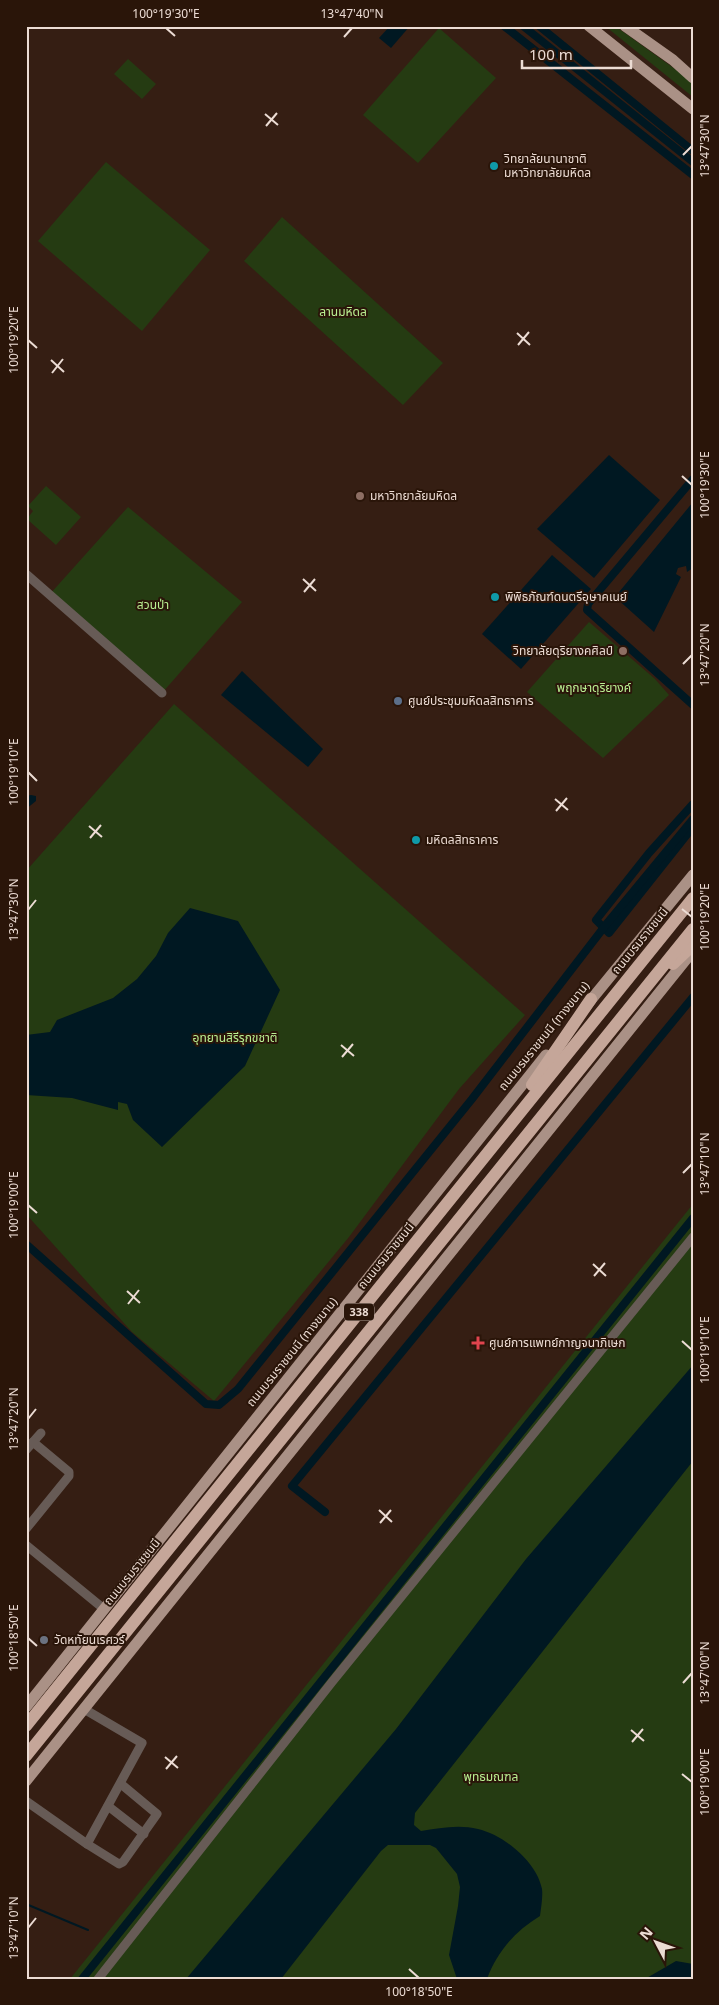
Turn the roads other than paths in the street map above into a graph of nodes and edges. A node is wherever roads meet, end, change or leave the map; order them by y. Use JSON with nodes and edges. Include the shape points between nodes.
{"nodes":[{"id":1,"x":589,"y":26,"type":"edge"},
{"id":2,"x":625,"y":26,"type":"edge"},
{"id":3,"x":673,"y":60,"type":"junction"},
{"id":4,"x":693,"y":71,"type":"edge"},
{"id":5,"x":693,"y":78,"type":"edge"},
{"id":6,"x":690,"y":108,"type":"edge"},
{"id":7,"x":26,"y":574,"type":"edge"},
{"id":8,"x":162,"y":693,"type":"dead end"},
{"id":9,"x":693,"y":875,"type":"edge"},
{"id":10,"x":693,"y":898,"type":"edge"},
{"id":11,"x":693,"y":929,"type":"edge"},
{"id":12,"x":693,"y":945,"type":"edge"},
{"id":13,"x":693,"y":951,"type":"edge"},
{"id":14,"x":591,"y":999,"type":"junction"},
{"id":15,"x":607,"y":1035,"type":"junction"},
{"id":16,"x":476,"y":1165,"type":"junction"},
{"id":17,"x":693,"y":1237,"type":"edge"},
{"id":18,"x":41,"y":1433,"type":"dead end"},
{"id":19,"x":33,"y":1442,"type":"junction"},
{"id":20,"x":26,"y":1450,"type":"edge"},
{"id":21,"x":26,"y":1529,"type":"edge"},
{"id":22,"x":26,"y":1546,"type":"edge"},
{"id":23,"x":104,"y":1609,"type":"junction"},
{"id":24,"x":26,"y":1707,"type":"edge"},
{"id":25,"x":84,"y":1709,"type":"junction"},
{"id":26,"x":26,"y":1726,"type":"edge"},
{"id":27,"x":26,"y":1756,"type":"edge"},
{"id":28,"x":26,"y":1781,"type":"edge"},
{"id":29,"x":121,"y":1784,"type":"junction"},
{"id":30,"x":26,"y":1802,"type":"edge"},
{"id":31,"x":108,"y":1806,"type":"junction"},
{"id":32,"x":144,"y":1834,"type":"junction"},
{"id":33,"x":87,"y":1844,"type":"junction"},
{"id":34,"x":98,"y":1979,"type":"edge"}],
"edges":[{"from":1,"to":6,"type":"main road"},
{"from":2,"to":3,"type":"main road"},
{"from":3,"to":4,"type":"main road"},
{"from":3,"to":5,"type":"main road"},
{"from":7,"to":8,"type":"street"},
{"from":9,"to":14,"type":"main road","name":"ถนนบรมราชชนนี (ทางขนาน)","number":"338"},
{"from":10,"to":16,"type":"highway","name":"ถนนบรมราชชนนี","number":"338"},
{"from":11,"to":15,"type":"highway","number":"338"},
{"from":12,"to":15,"type":"highway"},
{"from":13,"to":25,"type":"main road","number":"338"},
{"from":14,"to":16,"type":"highway"},
{"from":14,"to":23,"type":"main road","name":"ถนนบรมราชชนนี (ทางขนาน)","number":"338"},
{"from":15,"to":27,"type":"highway","number":"338"},
{"from":16,"to":26,"type":"highway","name":"ถนนบรมราชชนนี","number":"338"},
{"from":17,"to":34,"type":"street","via":[[332,1682]]},
{"from":18,"to":19,"type":"street"},
{"from":19,"to":20,"type":"street"},
{"from":19,"to":21,"type":"street","via":[[69,1472],[69,1476]]},
{"from":22,"to":23,"type":"street"},
{"from":23,"to":24,"type":"main road","name":"ถนนบรมราชชนนี (ทางขนาน)","number":"338"},
{"from":25,"to":28,"type":"main road","number":"338"},
{"from":25,"to":29,"type":"street","via":[[142,1743]]},
{"from":29,"to":31,"type":"street"},
{"from":29,"to":32,"type":"street","via":[[157,1814]]},
{"from":30,"to":33,"type":"street"},
{"from":31,"to":32,"type":"street"},
{"from":31,"to":33,"type":"street"},
{"from":32,"to":33,"type":"street","via":[[119,1864]]}]}
